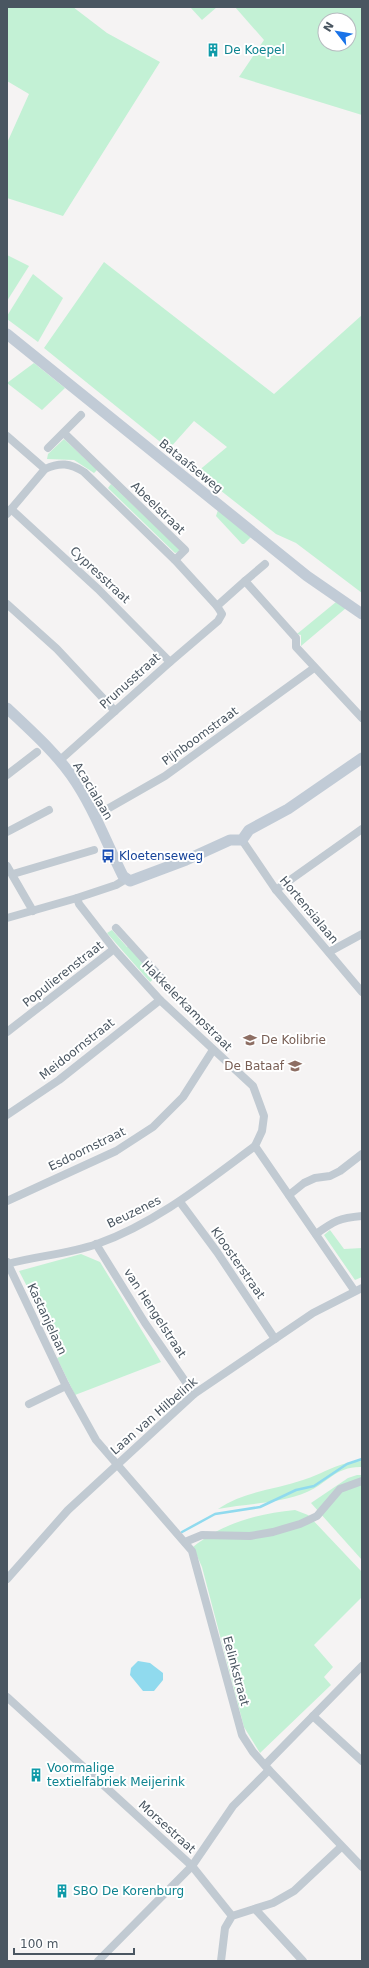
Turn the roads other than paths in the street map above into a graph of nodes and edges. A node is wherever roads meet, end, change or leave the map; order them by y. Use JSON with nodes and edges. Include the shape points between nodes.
{"nodes":[{"id":1,"x":7,"y":334,"type":"edge"},
{"id":2,"x":81,"y":416,"type":"dead end"},
{"id":3,"x":64,"y":433,"type":"junction"},
{"id":4,"x":7,"y":436,"type":"edge"},
{"id":5,"x":48,"y":448,"type":"dead end"},
{"id":6,"x":45,"y":469,"type":"junction"},
{"id":7,"x":106,"y":474,"type":"junction"},
{"id":8,"x":97,"y":484,"type":"junction"},
{"id":9,"x":9,"y":512,"type":"edge"},
{"id":10,"x":176,"y":560,"type":"junction"},
{"id":11,"x":265,"y":564,"type":"dead end"},
{"id":12,"x":245,"y":581,"type":"junction"},
{"id":13,"x":7,"y":604,"type":"edge"},
{"id":14,"x":217,"y":606,"type":"junction"},
{"id":15,"x":362,"y":614,"type":"edge"},
{"id":16,"x":170,"y":662,"type":"junction"},
{"id":17,"x":314,"y":668,"type":"junction"},
{"id":18,"x":7,"y":708,"type":"edge"},
{"id":19,"x":115,"y":711,"type":"junction"},
{"id":20,"x":362,"y":718,"type":"edge"},
{"id":21,"x":37,"y":752,"type":"dead end"},
{"id":22,"x":362,"y":758,"type":"edge"},
{"id":23,"x":60,"y":761,"type":"junction"},
{"id":24,"x":7,"y":775,"type":"edge"},
{"id":25,"x":49,"y":810,"type":"dead end"},
{"id":26,"x":95,"y":816,"type":"junction"},
{"id":27,"x":362,"y":829,"type":"edge"},
{"id":28,"x":7,"y":832,"type":"edge"},
{"id":29,"x":242,"y":840,"type":"junction"},
{"id":30,"x":94,"y":850,"type":"dead end"},
{"id":31,"x":7,"y":866,"type":"edge"},
{"id":32,"x":13,"y":874,"type":"junction"},
{"id":33,"x":126,"y":879,"type":"junction"},
{"id":34,"x":276,"y":890,"type":"junction"},
{"id":35,"x":77,"y":898,"type":"junction"},
{"id":36,"x":33,"y":911,"type":"junction"},
{"id":37,"x":7,"y":918,"type":"edge"},
{"id":38,"x":116,"y":928,"type":"dead end"},
{"id":39,"x":362,"y":934,"type":"edge"},
{"id":40,"x":114,"y":949,"type":"junction"},
{"id":41,"x":329,"y":952,"type":"junction"},
{"id":42,"x":163,"y":980,"type":"dead end"},
{"id":43,"x":362,"y":992,"type":"edge"},
{"id":44,"x":160,"y":1000,"type":"junction"},
{"id":45,"x":7,"y":1032,"type":"edge"},
{"id":46,"x":213,"y":1050,"type":"junction"},
{"id":47,"x":7,"y":1115,"type":"edge"},
{"id":48,"x":255,"y":1146,"type":"junction"},
{"id":49,"x":362,"y":1154,"type":"edge"},
{"id":50,"x":289,"y":1195,"type":"junction"},
{"id":51,"x":7,"y":1201,"type":"edge"},
{"id":52,"x":180,"y":1202,"type":"junction"},
{"id":53,"x":362,"y":1216,"type":"edge"},
{"id":54,"x":316,"y":1234,"type":"junction"},
{"id":55,"x":96,"y":1244,"type":"junction"},
{"id":56,"x":7,"y":1263,"type":"edge"},
{"id":57,"x":358,"y":1289,"type":"edge"},
{"id":58,"x":275,"y":1338,"type":"junction"},
{"id":59,"x":66,"y":1386,"type":"junction"},
{"id":60,"x":194,"y":1394,"type":"junction"},
{"id":61,"x":29,"y":1404,"type":"dead end"},
{"id":62,"x":117,"y":1465,"type":"junction"},
{"id":63,"x":362,"y":1481,"type":"edge"},
{"id":64,"x":185,"y":1542,"type":"junction"},
{"id":65,"x":7,"y":1579,"type":"edge"},
{"id":66,"x":362,"y":1667,"type":"edge"},
{"id":67,"x":7,"y":1697,"type":"edge"},
{"id":68,"x":313,"y":1716,"type":"junction"},
{"id":69,"x":362,"y":1761,"type":"edge"},
{"id":70,"x":267,"y":1767,"type":"junction"},
{"id":71,"x":341,"y":1847,"type":"junction"},
{"id":72,"x":192,"y":1866,"type":"junction"},
{"id":73,"x":362,"y":1866,"type":"edge"},
{"id":74,"x":255,"y":1910,"type":"junction"},
{"id":75,"x":232,"y":1916,"type":"junction"},
{"id":76,"x":98,"y":1961,"type":"edge"},
{"id":77,"x":221,"y":1961,"type":"edge"},
{"id":78,"x":303,"y":1961,"type":"edge"}],
"edges":[{"from":1,"to":15,"type":"street","name":"Bataafseweg","via":[[307,576]]},
{"from":2,"to":3,"type":"street"},
{"from":3,"to":5,"type":"street"},
{"from":3,"to":7,"type":"street","name":"Abeelstraat"},
{"from":4,"to":6,"type":"street"},
{"from":6,"to":8,"type":"street","name":"Abeelstraat","via":[[62,463],[73,465]]},
{"from":6,"to":9,"type":"street"},
{"from":7,"to":8,"type":"street"},
{"from":7,"to":10,"type":"street","name":"Abeelstraat","via":[[185,550]]},
{"from":8,"to":10,"type":"street","name":"Abeelstraat"},
{"from":9,"to":16,"type":"street","name":"Cypresstraat","via":[[98,589]]},
{"from":10,"to":14,"type":"street","name":"Abeelstraat"},
{"from":11,"to":12,"type":"street"},
{"from":12,"to":14,"type":"street"},
{"from":12,"to":17,"type":"street","via":[[296,638],[296,648]]},
{"from":13,"to":19,"type":"street","via":[[57,649]]},
{"from":14,"to":16,"type":"street","name":"Prunusstraat","via":[[222,614],[218,621]]},
{"from":16,"to":19,"type":"street","name":"Prunusstraat"},
{"from":17,"to":20,"type":"street"},
{"from":17,"to":26,"type":"street","name":"Pijnboomstraat","via":[[165,776]]},
{"from":18,"to":23,"type":"street","name":"Acacialaan"},
{"from":19,"to":23,"type":"street","name":"Prunusstraat"},
{"from":21,"to":24,"type":"street"},
{"from":22,"to":29,"type":"street","via":[[288,809],[249,830]]},
{"from":23,"to":26,"type":"street","name":"Acacialaan"},
{"from":25,"to":28,"type":"street"},
{"from":26,"to":33,"type":"street","name":"Acacialaan"},
{"from":27,"to":34,"type":"street"},
{"from":29,"to":33,"type":"street","via":[[230,840],[145,877]]},
{"from":29,"to":34,"type":"street","name":"Hortensialaan"},
{"from":30,"to":32,"type":"street"},
{"from":31,"to":32,"type":"street"},
{"from":32,"to":36,"type":"street"},
{"from":33,"to":35,"type":"street"},
{"from":34,"to":41,"type":"street","name":"Hortensialaan"},
{"from":35,"to":36,"type":"street"},
{"from":35,"to":40,"type":"street","name":"Hakkelerkampstraat"},
{"from":36,"to":37,"type":"street"},
{"from":38,"to":42,"type":"street","name":"Hakkelerkampstraat"},
{"from":39,"to":41,"type":"street"},
{"from":40,"to":44,"type":"street","name":"Hakkelerkampstraat"},
{"from":40,"to":45,"type":"street","name":"Populierenstraat"},
{"from":41,"to":43,"type":"street","name":"Hortensialaan"},
{"from":44,"to":46,"type":"street","name":"Hakkelerkampstraat"},
{"from":44,"to":47,"type":"street","name":"Meidoornstraat","via":[[59,1080]]},
{"from":46,"to":48,"type":"street","name":"Hakkelerkampstraat","via":[[253,1086],[260,1101],[264,1116],[262,1131]]},
{"from":46,"to":51,"type":"street","name":"Esdoornstraat","via":[[183,1096],[153,1127],[116,1151]]},
{"from":48,"to":50,"type":"street"},
{"from":48,"to":52,"type":"street","name":"Beuzenes"},
{"from":49,"to":50,"type":"street","via":[[340,1172],[315,1178]]},
{"from":50,"to":54,"type":"street"},
{"from":52,"to":55,"type":"street","name":"Beuzenes"},
{"from":52,"to":58,"type":"street","name":"Kloosterstraat"},
{"from":53,"to":54,"type":"street","via":[[346,1217],[333,1222]]},
{"from":54,"to":57,"type":"street"},
{"from":55,"to":56,"type":"street","name":"Beuzenes"},
{"from":55,"to":60,"type":"street","name":"van Hengelstraat","via":[[145,1323]]},
{"from":56,"to":59,"type":"street","name":"Kastanjelaan"},
{"from":57,"to":58,"type":"street","name":"Laan van Hilbelink","via":[[313,1313]]},
{"from":58,"to":60,"type":"street","name":"Laan van Hilbelink"},
{"from":59,"to":61,"type":"street"},
{"from":59,"to":62,"type":"street","name":"Kastanjelaan","via":[[96,1440]]},
{"from":60,"to":62,"type":"street","name":"Laan van Hilbelink"},
{"from":62,"to":64,"type":"street","name":"Eelinkstraat"},
{"from":62,"to":65,"type":"street","name":"Laan van Hilbelink","via":[[68,1510]]},
{"from":63,"to":64,"type":"street","via":[[340,1489],[317,1516],[300,1524],[250,1536],[202,1535]]},
{"from":64,"to":70,"type":"street","name":"Eelinkstraat","via":[[192,1551],[197,1565],[242,1735]]},
{"from":66,"to":68,"type":"street"},
{"from":67,"to":72,"type":"street","name":"Morsestraat"},
{"from":68,"to":69,"type":"street"},
{"from":68,"to":70,"type":"street"},
{"from":70,"to":71,"type":"street","name":"Eelinkstraat"},
{"from":70,"to":72,"type":"street","via":[[234,1806]]},
{"from":71,"to":73,"type":"street","name":"Eelinkstraat"},
{"from":71,"to":74,"type":"street","via":[[294,1891]]},
{"from":72,"to":75,"type":"street","name":"Morsestraat"},
{"from":72,"to":76,"type":"street"},
{"from":74,"to":75,"type":"street"},
{"from":74,"to":78,"type":"street"},
{"from":75,"to":77,"type":"street","via":[[225,1928]]}]}
